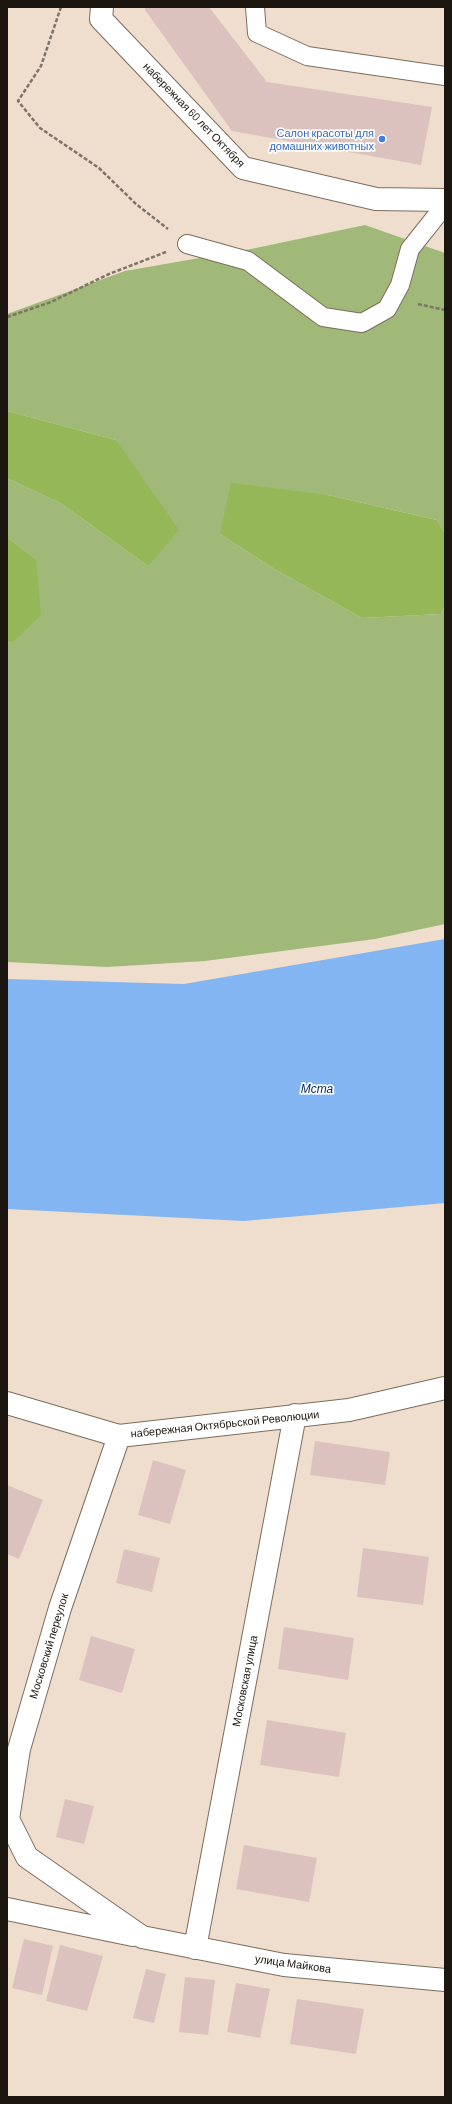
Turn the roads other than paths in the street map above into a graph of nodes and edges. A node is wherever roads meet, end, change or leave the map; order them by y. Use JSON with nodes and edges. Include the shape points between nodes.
{"nodes":[{"id":1,"x":255,"y":7,"type":"edge"},
{"id":2,"x":102,"y":13,"type":"edge"},
{"id":3,"x":445,"y":76,"type":"edge"},
{"id":4,"x":445,"y":200,"type":"edge"},
{"id":5,"x":445,"y":205,"type":"edge"},
{"id":6,"x":187,"y":244,"type":"road end"},
{"id":7,"x":445,"y":1388,"type":"edge"},
{"id":8,"x":7,"y":1403,"type":"edge"},
{"id":9,"x":294,"y":1415,"type":"junction"},
{"id":10,"x":119,"y":1436,"type":"junction"},
{"id":11,"x":27,"y":1857,"type":"joint"},
{"id":12,"x":7,"y":1909,"type":"edge"},
{"id":13,"x":142,"y":1937,"type":"junction"},
{"id":14,"x":195,"y":1948,"type":"junction"},
{"id":15,"x":445,"y":1980,"type":"edge"}],
"edges":[{"from":1,"to":3,"type":"lane","via":[[257,33],[307,56]]},
{"from":2,"to":4,"type":"street","name":"набережная 60 лет Октября","via":[[243,168],[376,199]]},
{"from":5,"to":6,"type":"lane","via":[[410,249],[400,285],[387,309],[362,323],[323,317],[248,261]]},
{"from":7,"to":9,"type":"street","name":"набережная Октябрьской Революции","via":[[349,1410]]},
{"from":8,"to":10,"type":"street","name":"набережная Октябрьской Революции"},
{"from":9,"to":10,"type":"street","name":"набережная Октябрьской Революции"},
{"from":9,"to":14,"type":"street","name":"Московская улица"},
{"from":10,"to":11,"type":"street","name":"Московский переулок","via":[[60,1608],[19,1749],[8,1819]]},
{"from":11,"to":13,"type":"street","name":"улица Майкова"},
{"from":12,"to":13,"type":"street","name":"улица Майкова"},
{"from":13,"to":14,"type":"street","name":"улица Майкова"},
{"from":14,"to":15,"type":"street","name":"улица Майкова","via":[[284,1965]]}]}
